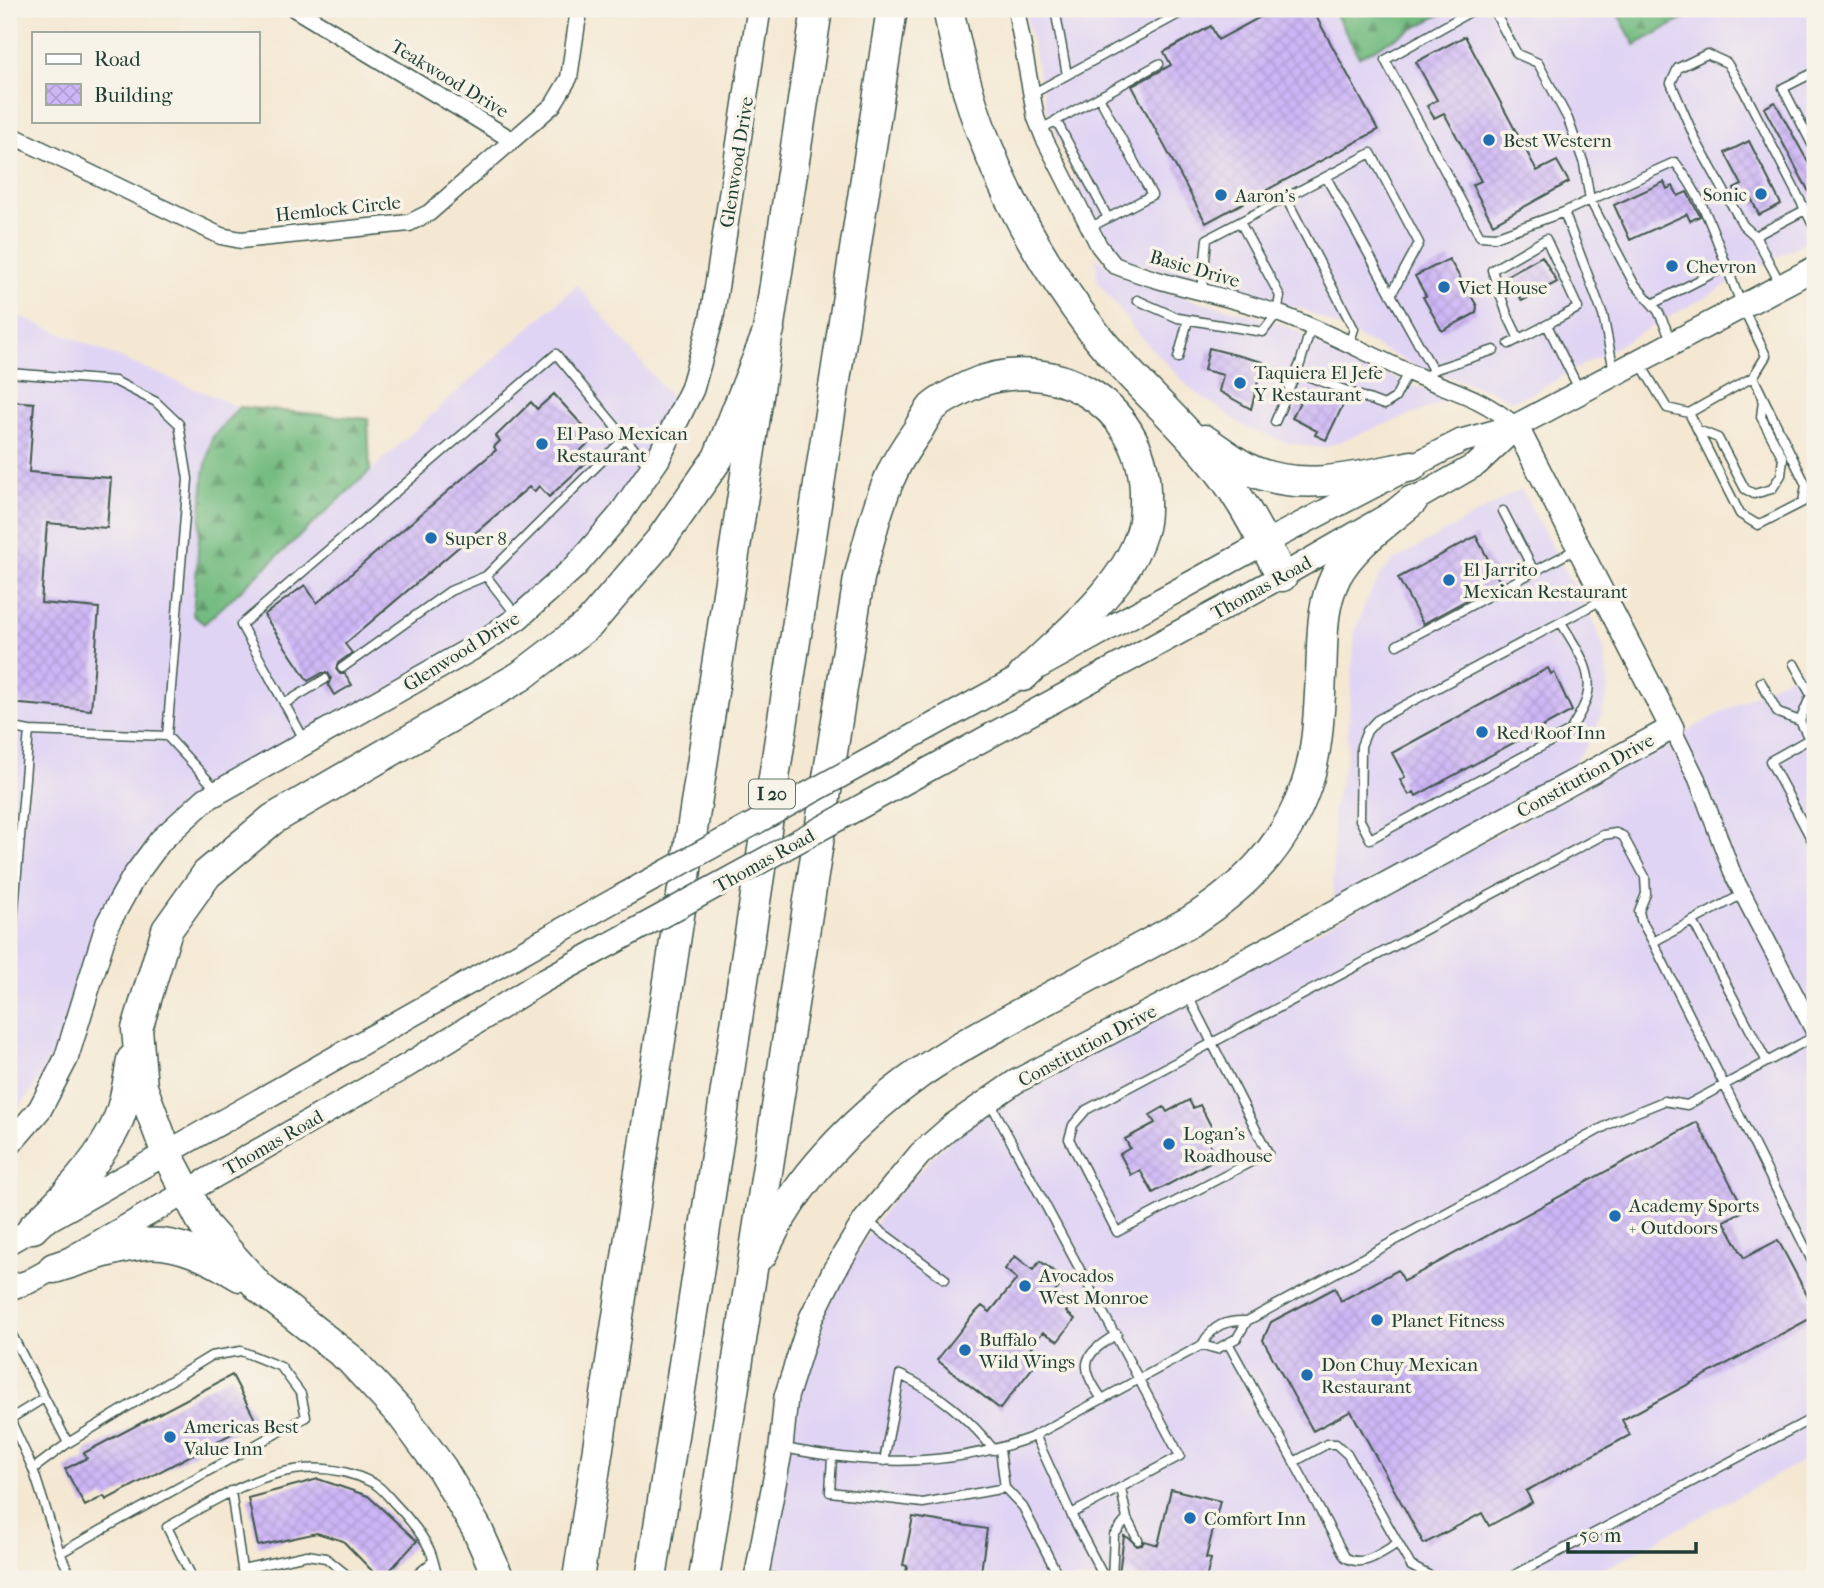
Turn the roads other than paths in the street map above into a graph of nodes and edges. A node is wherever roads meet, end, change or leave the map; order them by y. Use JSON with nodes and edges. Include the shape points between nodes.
{"nodes":[{"id":1,"x":295,"y":9,"type":"edge"},
{"id":2,"x":579,"y":9,"type":"edge"},
{"id":3,"x":759,"y":9,"type":"edge"},
{"id":4,"x":817,"y":9,"type":"edge"},
{"id":5,"x":891,"y":9,"type":"edge"},
{"id":6,"x":948,"y":9,"type":"edge"},
{"id":7,"x":1016,"y":9,"type":"edge"},
{"id":8,"x":1055,"y":9,"type":"edge"},
{"id":9,"x":1188,"y":9,"type":"edge"},
{"id":10,"x":1475,"y":9,"type":"edge"},
{"id":11,"x":1493,"y":9,"type":"edge"},
{"id":12,"x":1159,"y":64,"type":"dead end"},
{"id":13,"x":1815,"y":72,"type":"edge"},
{"id":14,"x":1067,"y":75,"type":"junction"},
{"id":15,"x":1032,"y":94,"type":"junction"},
{"id":16,"x":1098,"y":97,"type":"junction"},
{"id":17,"x":1056,"y":120,"type":"junction"},
{"id":18,"x":1041,"y":129,"type":"junction"},
{"id":19,"x":9,"y":134,"type":"edge"},
{"id":20,"x":512,"y":140,"type":"junction"},
{"id":21,"x":1815,"y":150,"type":"edge"},
{"id":22,"x":1326,"y":177,"type":"junction"},
{"id":23,"x":1286,"y":198,"type":"junction"},
{"id":24,"x":1590,"y":200,"type":"junction"},
{"id":25,"x":1805,"y":210,"type":"junction"},
{"id":26,"x":1564,"y":212,"type":"junction"},
{"id":27,"x":1108,"y":218,"type":"junction"},
{"id":28,"x":1240,"y":222,"type":"junction"},
{"id":29,"x":1089,"y":228,"type":"junction"},
{"id":30,"x":1815,"y":229,"type":"edge"},
{"id":31,"x":1755,"y":236,"type":"junction"},
{"id":32,"x":1727,"y":266,"type":"junction"},
{"id":33,"x":1815,"y":268,"type":"edge"},
{"id":34,"x":1782,"y":286,"type":"junction"},
{"id":35,"x":1202,"y":291,"type":"junction"},
{"id":36,"x":1391,"y":295,"type":"junction"},
{"id":37,"x":1137,"y":300,"type":"dead end"},
{"id":38,"x":1652,"y":304,"type":"junction"},
{"id":39,"x":1743,"y":306,"type":"junction"},
{"id":40,"x":1277,"y":313,"type":"junction"},
{"id":41,"x":1188,"y":320,"type":"junction"},
{"id":42,"x":1547,"y":325,"type":"junction"},
{"id":43,"x":1311,"y":327,"type":"junction"},
{"id":44,"x":769,"y":330,"type":"junction"},
{"id":45,"x":1519,"y":339,"type":"junction"},
{"id":46,"x":1673,"y":343,"type":"junction"},
{"id":47,"x":1349,"y":344,"type":"junction"},
{"id":48,"x":1509,"y":344,"type":"dead end"},
{"id":49,"x":1494,"y":350,"type":"dead end"},
{"id":50,"x":1178,"y":358,"type":"dead end"},
{"id":51,"x":1639,"y":361,"type":"junction"},
{"id":52,"x":1297,"y":372,"type":"junction"},
{"id":53,"x":1408,"y":372,"type":"junction"},
{"id":54,"x":9,"y":373,"type":"edge"},
{"id":55,"x":1429,"y":374,"type":"junction"},
{"id":56,"x":1615,"y":374,"type":"junction"},
{"id":57,"x":1753,"y":377,"type":"junction"},
{"id":58,"x":1581,"y":392,"type":"junction"},
{"id":59,"x":1763,"y":399,"type":"junction"},
{"id":60,"x":1689,"y":413,"type":"junction"},
{"id":61,"x":1275,"y":422,"type":"dead end"},
{"id":62,"x":1179,"y":425,"type":"junction"},
{"id":63,"x":1516,"y":426,"type":"junction"},
{"id":64,"x":1698,"y":429,"type":"junction"},
{"id":65,"x":625,"y":438,"type":"junction"},
{"id":66,"x":1412,"y":466,"type":"junction"},
{"id":67,"x":651,"y":469,"type":"junction"},
{"id":68,"x":1412,"y":501,"type":"junction"},
{"id":69,"x":1503,"y":511,"type":"dead end"},
{"id":70,"x":1264,"y":543,"type":"junction"},
{"id":71,"x":1579,"y":548,"type":"junction"},
{"id":72,"x":1534,"y":571,"type":"junction"},
{"id":73,"x":486,"y":576,"type":"junction"},
{"id":74,"x":1283,"y":576,"type":"junction"},
{"id":75,"x":1605,"y":598,"type":"junction"},
{"id":76,"x":519,"y":618,"type":"junction"},
{"id":77,"x":1561,"y":622,"type":"junction"},
{"id":78,"x":1397,"y":645,"type":"dead end"},
{"id":79,"x":1794,"y":664,"type":"dead end"},
{"id":80,"x":342,"y":668,"type":"dead end"},
{"id":81,"x":1023,"y":676,"type":"junction"},
{"id":82,"x":325,"y":679,"type":"dead end"},
{"id":83,"x":1761,"y":682,"type":"dead end"},
{"id":84,"x":284,"y":704,"type":"junction"},
{"id":85,"x":1800,"y":721,"type":"junction"},
{"id":86,"x":9,"y":727,"type":"edge"},
{"id":87,"x":1672,"y":728,"type":"junction"},
{"id":88,"x":29,"y":731,"type":"junction"},
{"id":89,"x":167,"y":736,"type":"junction"},
{"id":90,"x":1812,"y":739,"type":"edge"},
{"id":91,"x":305,"y":743,"type":"junction"},
{"id":92,"x":218,"y":792,"type":"junction"},
{"id":93,"x":1815,"y":846,"type":"edge"},
{"id":94,"x":1743,"y":894,"type":"junction"},
{"id":95,"x":1693,"y":921,"type":"junction"},
{"id":96,"x":1653,"y":942,"type":"junction"},
{"id":97,"x":9,"y":967,"type":"edge"},
{"id":98,"x":1186,"y":993,"type":"junction"},
{"id":99,"x":137,"y":1029,"type":"junction"},
{"id":100,"x":1815,"y":1035,"type":"edge"},
{"id":101,"x":1212,"y":1043,"type":"junction"},
{"id":102,"x":1767,"y":1062,"type":"junction"},
{"id":103,"x":1724,"y":1085,"type":"junction"},
{"id":104,"x":989,"y":1099,"type":"junction"},
{"id":105,"x":9,"y":1145,"type":"edge"},
{"id":106,"x":167,"y":1154,"type":"junction"},
{"id":107,"x":186,"y":1192,"type":"junction"},
{"id":108,"x":865,"y":1220,"type":"junction"},
{"id":109,"x":21,"y":1235,"type":"edge"},
{"id":110,"x":1815,"y":1267,"type":"edge"},
{"id":111,"x":54,"y":1268,"type":"junction"},
{"id":112,"x":945,"y":1279,"type":"dead end"},
{"id":113,"x":9,"y":1288,"type":"edge"},
{"id":114,"x":260,"y":1288,"type":"junction"},
{"id":115,"x":747,"y":1301,"type":"junction"},
{"id":116,"x":1247,"y":1321,"type":"junction"},
{"id":117,"x":9,"y":1329,"type":"edge"},
{"id":118,"x":1116,"y":1335,"type":"junction"},
{"id":119,"x":1228,"y":1343,"type":"junction"},
{"id":120,"x":1202,"y":1345,"type":"junction"},
{"id":121,"x":1140,"y":1379,"type":"junction"},
{"id":122,"x":44,"y":1398,"type":"junction"},
{"id":123,"x":1102,"y":1399,"type":"junction"},
{"id":124,"x":1815,"y":1417,"type":"edge"},
{"id":125,"x":9,"y":1418,"type":"edge"},
{"id":126,"x":1035,"y":1435,"type":"junction"},
{"id":127,"x":68,"y":1443,"type":"junction"},
{"id":128,"x":781,"y":1447,"type":"junction"},
{"id":129,"x":997,"y":1449,"type":"junction"},
{"id":130,"x":832,"y":1457,"type":"junction"},
{"id":131,"x":884,"y":1461,"type":"junction"},
{"id":132,"x":1294,"y":1462,"type":"junction"},
{"id":133,"x":33,"y":1469,"type":"junction"},
{"id":134,"x":1005,"y":1488,"type":"junction"},
{"id":135,"x":1121,"y":1488,"type":"junction"},
{"id":136,"x":231,"y":1491,"type":"junction"},
{"id":137,"x":1071,"y":1514,"type":"junction"},
{"id":138,"x":1126,"y":1519,"type":"junction"},
{"id":139,"x":1138,"y":1539,"type":"dead end"},
{"id":140,"x":1398,"y":1543,"type":"junction"},
{"id":141,"x":60,"y":1553,"type":"junction"},
{"id":142,"x":433,"y":1560,"type":"junction"},
{"id":143,"x":242,"y":1569,"type":"junction"},
{"id":144,"x":757,"y":1577,"type":"edge"},
{"id":145,"x":72,"y":1579,"type":"edge"},
{"id":146,"x":193,"y":1579,"type":"edge"},
{"id":147,"x":244,"y":1579,"type":"edge"},
{"id":148,"x":352,"y":1579,"type":"edge"},
{"id":149,"x":412,"y":1579,"type":"edge"},
{"id":150,"x":438,"y":1579,"type":"edge"},
{"id":151,"x":499,"y":1579,"type":"edge"},
{"id":152,"x":578,"y":1579,"type":"edge"},
{"id":153,"x":651,"y":1579,"type":"edge"},
{"id":154,"x":704,"y":1579,"type":"edge"},
{"id":155,"x":782,"y":1579,"type":"edge"},
{"id":156,"x":1060,"y":1579,"type":"edge"},
{"id":157,"x":1105,"y":1579,"type":"edge"},
{"id":158,"x":1112,"y":1579,"type":"edge"},
{"id":159,"x":1436,"y":1579,"type":"edge"},
{"id":160,"x":1507,"y":1579,"type":"edge"}],
"edges":[{"from":1,"to":20,"type":"street","name":"Teakwood Drive"},
{"from":2,"to":20,"type":"street","name":"Hemlock Circle","via":[[569,78],[553,105]]},
{"from":3,"to":67,"type":"main road","name":"Glenwood Drive","via":[[712,317],[692,389]]},
{"from":4,"to":44,"type":"highway"},
{"from":5,"to":153,"type":"highway","number":"I 20"},
{"from":6,"to":62,"type":"highway","via":[[987,147],[1030,234],[1093,331]]},
{"from":7,"to":15,"type":"street","name":"Basic Drive"},
{"from":8,"to":14,"type":"lane"},
{"from":9,"to":14,"type":"lane"},
{"from":10,"to":26,"type":"lane","via":[[1385,60],[1480,236],[1496,237]]},
{"from":11,"to":24,"type":"lane","via":[[1517,54],[1538,63],[1568,119],[1584,164]]},
{"from":12,"to":16,"type":"lane"},
{"from":13,"to":21,"type":"lane","via":[[1783,88]]},
{"from":14,"to":15,"type":"lane"},
{"from":15,"to":18,"type":"street","name":"Basic Drive"},
{"from":16,"to":17,"type":"lane"},
{"from":16,"to":27,"type":"lane","via":[[1152,195]]},
{"from":17,"to":18,"type":"lane"},
{"from":17,"to":27,"type":"lane"},
{"from":18,"to":29,"type":"street","name":"Basic Drive"},
{"from":19,"to":20,"type":"street","name":"Hemlock Circle","via":[[221,236],[241,240],[409,223],[429,213]]},
{"from":22,"to":23,"type":"lane"},
{"from":22,"to":36,"type":"lane"},
{"from":22,"to":36,"type":"lane","via":[[1371,153],[1419,243]]},
{"from":23,"to":28,"type":"lane"},
{"from":23,"to":47,"type":"lane","via":[[1354,329]]},
{"from":24,"to":26,"type":"lane"},
{"from":24,"to":32,"type":"lane","via":[[1675,162],[1694,186]]},
{"from":24,"to":38,"type":"lane","via":[[1633,282]]},
{"from":25,"to":30,"type":"lane"},
{"from":25,"to":31,"type":"lane"},
{"from":25,"to":31,"type":"lane","via":[[1727,63],[1707,54],[1678,68],[1671,83],[1696,141],[1743,225]]},
{"from":26,"to":56,"type":"lane","via":[[1602,315]]},
{"from":27,"to":29,"type":"lane"},
{"from":28,"to":35,"type":"lane","via":[[1207,239]]},
{"from":28,"to":40,"type":"lane","via":[[1280,296]]},
{"from":29,"to":35,"type":"street","name":"Basic Drive","via":[[1114,265]]},
{"from":31,"to":34,"type":"lane"},
{"from":32,"to":38,"type":"lane"},
{"from":32,"to":39,"type":"lane"},
{"from":33,"to":34,"type":"main road","name":"Thomas Road"},
{"from":34,"to":39,"type":"main road","name":"Thomas Road"},
{"from":35,"to":40,"type":"street","name":"Basic Drive"},
{"from":36,"to":55,"type":"lane"},
{"from":37,"to":41,"type":"lane"},
{"from":38,"to":46,"type":"lane"},
{"from":39,"to":46,"type":"main road","name":"Thomas Road"},
{"from":39,"to":57,"type":"lane","via":[[1766,356]]},
{"from":40,"to":41,"type":"lane","via":[[1263,332]]},
{"from":40,"to":43,"type":"street","name":"Basic Drive"},
{"from":41,"to":50,"type":"lane"},
{"from":42,"to":45,"type":"lane"},
{"from":42,"to":45,"type":"lane","via":[[1578,308],[1546,239],[1492,270]]},
{"from":42,"to":58,"type":"lane"},
{"from":43,"to":47,"type":"street","name":"Basic Drive"},
{"from":43,"to":52,"type":"lane"},
{"from":44,"to":99,"type":"highway","via":[[718,458],[660,541],[589,624],[521,676],[273,819],[207,874],[167,930]]},
{"from":44,"to":152,"type":"highway"},
{"from":45,"to":48,"type":"lane"},
{"from":46,"to":51,"type":"main road","name":"Thomas Road"},
{"from":47,"to":53,"type":"street","name":"Basic Drive"},
{"from":49,"to":55,"type":"lane"},
{"from":51,"to":56,"type":"main road","name":"Thomas Road"},
{"from":51,"to":60,"type":"lane","via":[[1667,408]]},
{"from":52,"to":53,"type":"lane","via":[[1384,405],[1395,398]]},
{"from":52,"to":61,"type":"lane"},
{"from":53,"to":55,"type":"street","name":"Basic Drive"},
{"from":54,"to":89,"type":"lane","via":[[115,381],[156,402],[179,424],[188,479]]},
{"from":55,"to":63,"type":"street","name":"Basic Drive","via":[[1494,408]]},
{"from":56,"to":58,"type":"main road","name":"Thomas Road"},
{"from":57,"to":59,"type":"lane"},
{"from":57,"to":60,"type":"lane"},
{"from":58,"to":63,"type":"main road","name":"Thomas Road"},
{"from":59,"to":64,"type":"lane","via":[[1761,417],[1783,458],[1781,475],[1772,489],[1754,494],[1745,489],[1718,438]]},
{"from":59,"to":64,"type":"lane","via":[[1806,485],[1803,502],[1758,525],[1740,514]]},
{"from":60,"to":64,"type":"lane"},
{"from":62,"to":66,"type":"highway","via":[[1255,472],[1295,481],[1336,482]]},
{"from":62,"to":70,"type":"highway","via":[[1237,494]]},
{"from":63,"to":66,"type":"main road","name":"Thomas Road","via":[[1461,441]]},
{"from":63,"to":68,"type":"main road","name":"Thomas Road","via":[[1477,464]]},
{"from":63,"to":71,"type":"main road"},
{"from":65,"to":67,"type":"lane"},
{"from":65,"to":73,"type":"lane"},
{"from":65,"to":84,"type":"lane","via":[[556,354],[241,625]]},
{"from":66,"to":70,"type":"main road","name":"Thomas Road"},
{"from":67,"to":76,"type":"main road","name":"Glenwood Drive","via":[[619,516],[575,567]]},
{"from":68,"to":74,"type":"main road","name":"Thomas Road"},
{"from":68,"to":115,"type":"highway","via":[[1360,545],[1337,574],[1328,596],[1307,784],[1296,812],[1268,855],[1226,899],[968,1042],[880,1103],[811,1173],[789,1205],[771,1232]]},
{"from":69,"to":72,"type":"lane"},
{"from":70,"to":74,"type":"highway"},
{"from":70,"to":81,"type":"main road","name":"Thomas Road"},
{"from":71,"to":72,"type":"lane"},
{"from":71,"to":75,"type":"main road"},
{"from":72,"to":78,"type":"lane"},
{"from":73,"to":76,"type":"lane"},
{"from":73,"to":80,"type":"lane","via":[[450,591]]},
{"from":74,"to":107,"type":"main road","name":"Thomas Road","bridge":true,"via":[[541,982],[408,1065]]},
{"from":75,"to":77,"type":"lane"},
{"from":75,"to":87,"type":"main road"},
{"from":76,"to":91,"type":"main road","name":"Glenwood Drive"},
{"from":77,"to":77,"type":"lane","via":[[1377,720],[1367,731],[1361,746],[1360,820],[1370,839],[1570,732],[1590,681]]},
{"from":79,"to":85,"type":"lane","via":[[1811,695]]},
{"from":81,"to":106,"type":"main road","name":"Thomas Road","bridge":true},
{"from":81,"to":115,"type":"highway","via":[[1104,596],[1126,565],[1142,533],[1144,475],[1134,444],[1117,417],[1090,394],[1045,374],[1010,373],[989,377],[932,408],[893,471],[876,518],[859,578]]},
{"from":82,"to":84,"type":"lane"},
{"from":83,"to":85,"type":"lane","via":[[1777,713]]},
{"from":84,"to":91,"type":"lane"},
{"from":85,"to":90,"type":"lane"},
{"from":86,"to":88,"type":"lane"},
{"from":87,"to":94,"type":"street"},
{"from":87,"to":98,"type":"main road","name":"Constitution Drive"},
{"from":88,"to":89,"type":"lane"},
{"from":88,"to":97,"type":"lane"},
{"from":89,"to":92,"type":"lane"},
{"from":90,"to":93,"type":"lane","via":[[1770,761]]},
{"from":91,"to":92,"type":"main road","name":"Glenwood Drive"},
{"from":92,"to":105,"type":"main road","name":"Glenwood Drive","via":[[161,840],[133,878],[108,923],[66,1059],[40,1109]]},
{"from":94,"to":95,"type":"lane"},
{"from":94,"to":100,"type":"street"},
{"from":95,"to":96,"type":"lane"},
{"from":95,"to":102,"type":"lane"},
{"from":96,"to":101,"type":"lane","via":[[1639,911],[1646,894],[1645,877],[1623,836],[1603,835]]},
{"from":96,"to":103,"type":"lane"},
{"from":98,"to":101,"type":"lane"},
{"from":98,"to":104,"type":"main road","name":"Constitution Drive"},
{"from":99,"to":106,"type":"highway","via":[[142,1087]]},
{"from":99,"to":109,"type":"highway","via":[[113,1132],[84,1176]]},
{"from":100,"to":102,"type":"lane"},
{"from":101,"to":101,"type":"lane","via":[[1268,1153],[1117,1232],[1069,1139],[1073,1125],[1086,1110]]},
{"from":102,"to":103,"type":"lane"},
{"from":103,"to":110,"type":"lane"},
{"from":103,"to":116,"type":"lane","via":[[1687,1105],[1664,1101],[1617,1120]]},
{"from":104,"to":108,"type":"main road","name":"Constitution Drive","via":[[920,1154]]},
{"from":104,"to":118,"type":"lane"},
{"from":106,"to":107,"type":"highway"},
{"from":106,"to":109,"type":"main road","name":"Thomas Road"},
{"from":107,"to":111,"type":"main road","name":"Thomas Road"},
{"from":107,"to":114,"type":"highway","via":[[204,1225]]},
{"from":108,"to":112,"type":"lane"},
{"from":108,"to":128,"type":"main road","name":"Constitution Drive","via":[[811,1318],[786,1397]]},
{"from":111,"to":113,"type":"main road","name":"Thomas Road"},
{"from":111,"to":114,"type":"highway","via":[[145,1244],[182,1248]]},
{"from":114,"to":151,"type":"highway","via":[[350,1359],[403,1416],[442,1469]]},
{"from":115,"to":154,"type":"highway"},
{"from":116,"to":119,"type":"lane","via":[[1237,1338]]},
{"from":116,"to":120,"type":"lane","via":[[1230,1321],[1210,1332]]},
{"from":117,"to":122,"type":"lane"},
{"from":118,"to":121,"type":"lane"},
{"from":118,"to":123,"type":"lane","via":[[1095,1347],[1088,1360],[1087,1376]]},
{"from":119,"to":120,"type":"lane","via":[[1217,1349]]},
{"from":119,"to":132,"type":"lane"},
{"from":120,"to":121,"type":"lane"},
{"from":121,"to":123,"type":"lane"},
{"from":121,"to":135,"type":"lane","via":[[1180,1457]]},
{"from":122,"to":125,"type":"lane"},
{"from":122,"to":127,"type":"lane"},
{"from":123,"to":126,"type":"lane"},
{"from":124,"to":160,"type":"lane"},
{"from":125,"to":133,"type":"lane"},
{"from":126,"to":129,"type":"lane"},
{"from":126,"to":137,"type":"lane"},
{"from":127,"to":133,"type":"lane"},
{"from":127,"to":141,"type":"lane","via":[[212,1356],[242,1351],[281,1367],[301,1394],[306,1417]]},
{"from":128,"to":130,"type":"lane"},
{"from":128,"to":144,"type":"main road","name":"Constitution Drive"},
{"from":129,"to":131,"type":"lane","via":[[952,1459]]},
{"from":129,"to":131,"type":"lane","via":[[922,1385],[900,1375]]},
{"from":129,"to":134,"type":"lane"},
{"from":130,"to":131,"type":"lane"},
{"from":130,"to":134,"type":"lane","via":[[830,1492],[923,1503]]},
{"from":132,"to":140,"type":"lane","via":[[1327,1444],[1336,1444],[1348,1455]]},
{"from":132,"to":140,"type":"lane","via":[[1345,1557],[1362,1562]]},
{"from":133,"to":141,"type":"lane"},
{"from":134,"to":156,"type":"lane","via":[[1023,1507]]},
{"from":135,"to":137,"type":"lane"},
{"from":135,"to":138,"type":"lane"},
{"from":136,"to":142,"type":"lane","via":[[275,1473],[310,1467],[333,1469],[375,1484],[403,1512],[431,1550]]},
{"from":136,"to":143,"type":"lane"},
{"from":136,"to":146,"type":"lane","via":[[167,1527]]},
{"from":137,"to":157,"type":"lane"},
{"from":138,"to":139,"type":"lane"},
{"from":138,"to":158,"type":"lane","via":[[1114,1535]]},
{"from":140,"to":159,"type":"lane","via":[[1411,1566]]},
{"from":141,"to":145,"type":"lane"},
{"from":142,"to":149,"type":"lane"},
{"from":142,"to":150,"type":"lane"},
{"from":143,"to":147,"type":"lane"},
{"from":143,"to":148,"type":"lane","via":[[307,1555],[326,1558]]},
{"from":144,"to":155,"type":"lane"}]}
